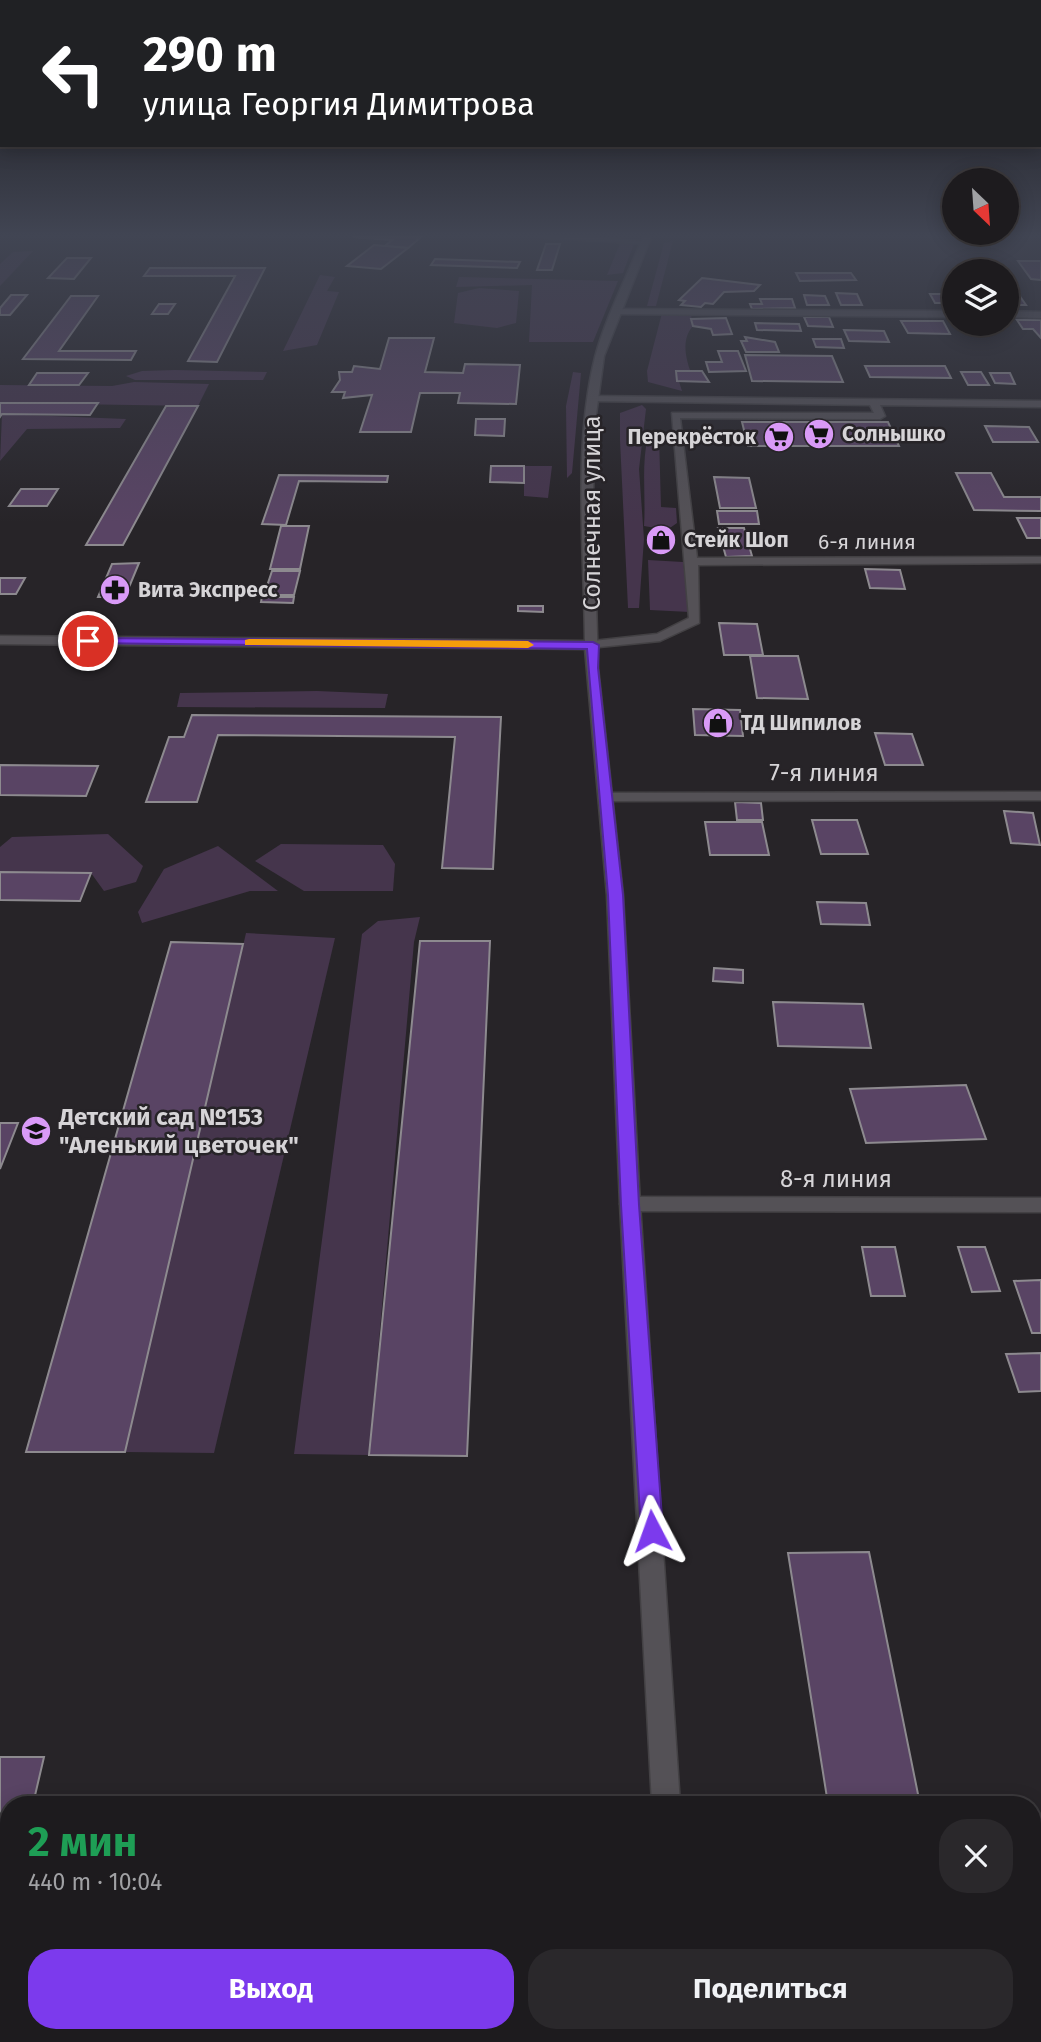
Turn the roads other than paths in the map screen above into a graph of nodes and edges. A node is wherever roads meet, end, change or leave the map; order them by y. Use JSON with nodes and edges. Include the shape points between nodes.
{"nodes":[{"id":1,"x":608,"y":332,"type":"edge"},
{"id":2,"x":594,"y":398,"type":"junction"},
{"id":3,"x":755,"y":401,"type":"junction"},
{"id":4,"x":874,"y":403,"type":"junction"},
{"id":5,"x":1039,"y":407,"type":"edge"},
{"id":6,"x":761,"y":415,"type":"junction"},
{"id":7,"x":1041,"y":560,"type":"edge"},
{"id":8,"x":692,"y":562,"type":"junction"},
{"id":9,"x":0,"y":640,"type":"edge"},
{"id":10,"x":593,"y":645,"type":"junction"},
{"id":11,"x":1041,"y":796,"type":"edge"},
{"id":12,"x":608,"y":797,"type":"junction"},
{"id":13,"x":630,"y":1205,"type":"junction"},
{"id":14,"x":1041,"y":1205,"type":"edge"},
{"id":15,"x":666,"y":1796,"type":"edge"}],
"edges":[{"from":1,"to":2,"type":"street","name":"Солнечная улица"},
{"from":2,"to":3,"type":"street"},
{"from":2,"to":10,"type":"street","name":"Солнечная улица","via":[[589,495]]},
{"from":3,"to":4,"type":"street"},
{"from":3,"to":6,"type":"street"},
{"from":4,"to":5,"type":"street"},
{"from":4,"to":6,"type":"street","via":[[880,416]]},
{"from":6,"to":8,"type":"street","via":[[675,415]]},
{"from":7,"to":8,"type":"street","name":"6-я линия"},
{"from":8,"to":10,"type":"street","via":[[695,620],[660,637]]},
{"from":9,"to":10,"type":"street"},
{"from":10,"to":12,"type":"street","name":"Солнечная улица"},
{"from":11,"to":12,"type":"street","name":"7-я линия"},
{"from":12,"to":13,"type":"street","name":"Солнечная улица"},
{"from":13,"to":14,"type":"street","name":"8-я линия"},
{"from":13,"to":15,"type":"street","name":"Солнечная улица"}]}
